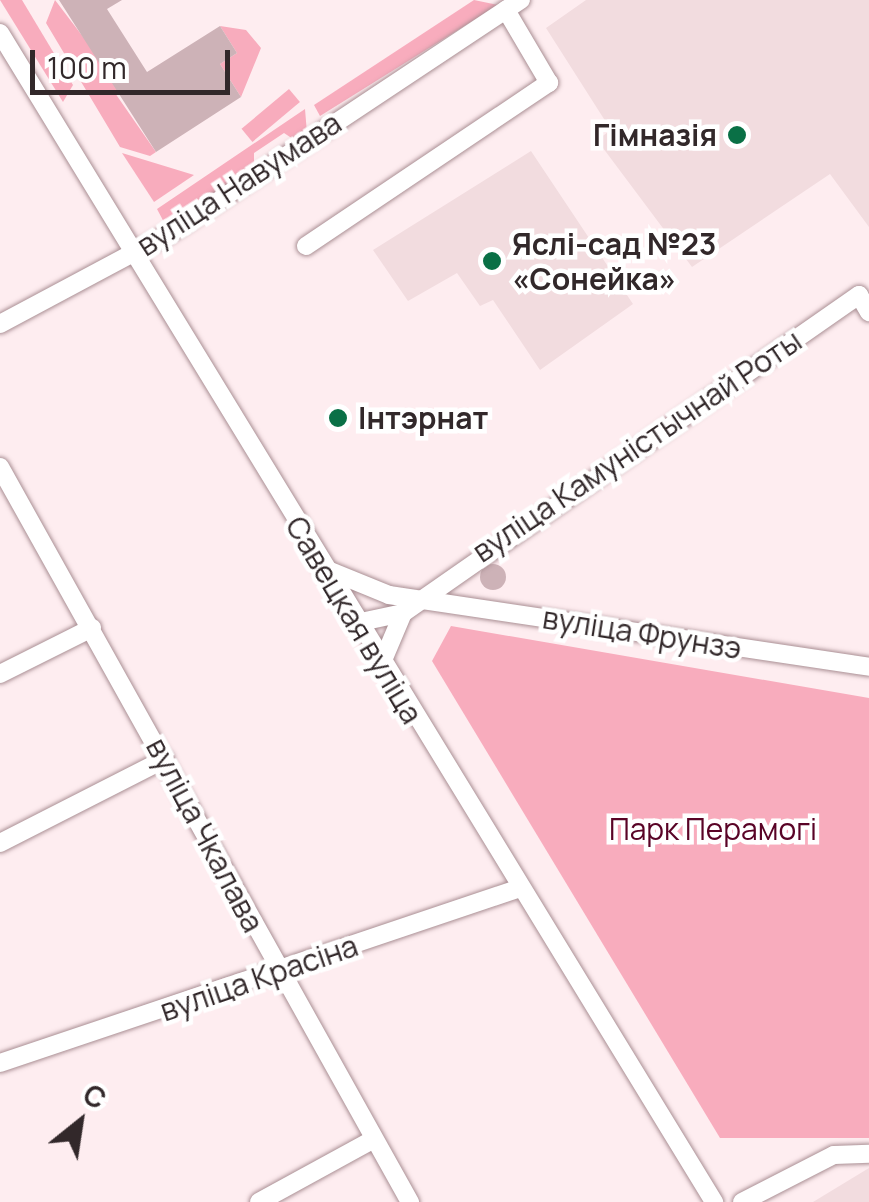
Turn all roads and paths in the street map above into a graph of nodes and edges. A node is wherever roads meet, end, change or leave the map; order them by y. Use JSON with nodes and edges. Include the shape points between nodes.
{"nodes":[{"id":1,"x":513,"y":5,"type":"edge"},
{"id":2,"x":0,"y":34,"type":"edge"},
{"id":3,"x":306,"y":246,"type":"dead end"},
{"id":4,"x":135,"y":253,"type":"junction"},
{"id":5,"x":864,"y":304,"type":"edge"},
{"id":6,"x":0,"y":324,"type":"edge"},
{"id":7,"x":0,"y":467,"type":"edge"},
{"id":8,"x":8,"y":498,"type":"edge"},
{"id":9,"x":323,"y":568,"type":"junction"},
{"id":10,"x":389,"y":595,"type":"junction"},
{"id":11,"x":409,"y":605,"type":"junction"},
{"id":12,"x":356,"y":623,"type":"junction"},
{"id":13,"x":92,"y":628,"type":"junction"},
{"id":14,"x":381,"y":665,"type":"junction"},
{"id":15,"x":869,"y":667,"type":"edge"},
{"id":16,"x":0,"y":674,"type":"edge"},
{"id":17,"x":165,"y":759,"type":"junction"},
{"id":18,"x":0,"y":843,"type":"edge"},
{"id":19,"x":518,"y":888,"type":"junction"},
{"id":20,"x":278,"y":974,"type":"junction"},
{"id":21,"x":0,"y":1063,"type":"edge"},
{"id":22,"x":374,"y":1139,"type":"junction"},
{"id":23,"x":869,"y":1154,"type":"edge"},
{"id":24,"x":260,"y":1202,"type":"edge"},
{"id":25,"x":410,"y":1202,"type":"edge"},
{"id":26,"x":714,"y":1202,"type":"edge"},
{"id":27,"x":742,"y":1202,"type":"edge"}],
"edges":[{"from":1,"to":3,"type":"street","via":[[549,84]]},
{"from":1,"to":4,"type":"street","name":"вуліца Навумава"},
{"from":2,"to":4,"type":"street","name":"Савецкая вуліца"},
{"from":4,"to":6,"type":"street","name":"вуліца Навумава"},
{"from":4,"to":9,"type":"street","name":"Савецкая вуліца"},
{"from":5,"to":11,"type":"street","name":"вуліца Камуністычнай Роты"},
{"from":7,"to":8,"type":"street","name":"вуліца Чкалава"},
{"from":8,"to":13,"type":"street","name":"вуліца Чкалава"},
{"from":9,"to":10,"type":"street","name":"вуліца Фрунзэ"},
{"from":9,"to":12,"type":"street","name":"Савецкая вуліца"},
{"from":10,"to":11,"type":"street","name":"вуліца Фрунзэ"},
{"from":10,"to":12,"type":"street"},
{"from":11,"to":12,"type":"street","name":"вуліца Фрунзэ"},
{"from":11,"to":14,"type":"street"},
{"from":11,"to":15,"type":"street","name":"вуліца Фрунзэ"},
{"from":12,"to":14,"type":"street","name":"Савецкая вуліца"},
{"from":13,"to":16,"type":"street"},
{"from":13,"to":17,"type":"street","name":"вуліца Чкалава"},
{"from":14,"to":19,"type":"street","name":"Савецкая вуліца"},
{"from":17,"to":18,"type":"street"},
{"from":17,"to":20,"type":"street","name":"вуліца Чкалава"},
{"from":19,"to":20,"type":"street","name":"вуліца Красіна"},
{"from":19,"to":26,"type":"street","name":"Савецкая вуліца"},
{"from":20,"to":21,"type":"street","name":"вуліца Красіна"},
{"from":20,"to":22,"type":"street","name":"вуліца Чкалава"},
{"from":22,"to":24,"type":"street"},
{"from":22,"to":25,"type":"street","name":"вуліца Чкалава"},
{"from":23,"to":27,"type":"street","via":[[834,1155]]}]}
